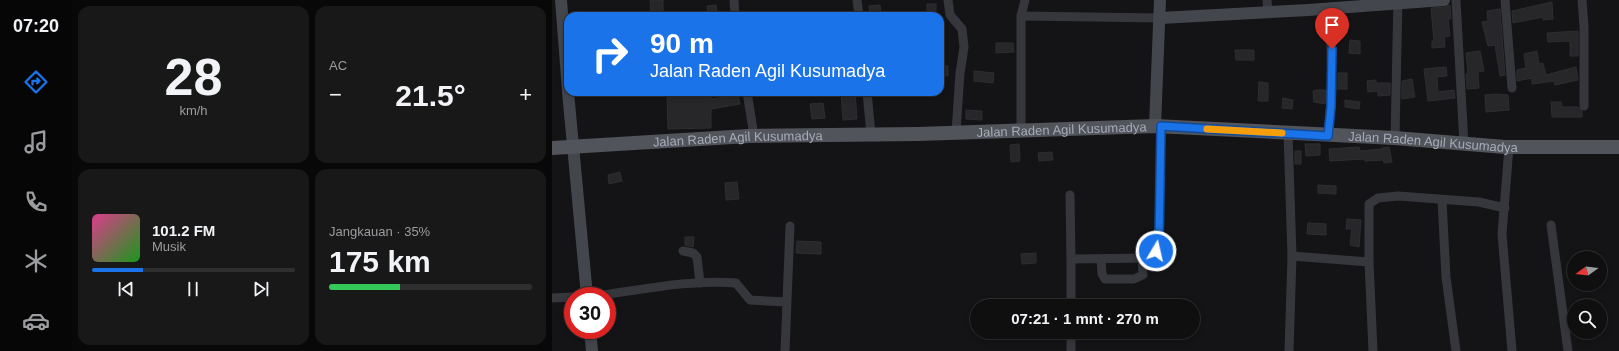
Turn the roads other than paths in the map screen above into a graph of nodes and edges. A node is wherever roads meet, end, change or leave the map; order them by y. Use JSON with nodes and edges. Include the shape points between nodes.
{"nodes":[{"id":1,"x":561,"y":0,"type":"edge"},
{"id":2,"x":734,"y":0,"type":"edge"},
{"id":3,"x":857,"y":0,"type":"edge"},
{"id":4,"x":948,"y":0,"type":"edge"},
{"id":5,"x":1025,"y":0,"type":"edge"},
{"id":6,"x":1160,"y":0,"type":"edge"},
{"id":7,"x":1444,"y":0,"type":"edge"},
{"id":8,"x":1456,"y":0,"type":"edge"},
{"id":9,"x":1505,"y":0,"type":"edge"},
{"id":10,"x":1582,"y":0,"type":"edge"},
{"id":11,"x":1398,"y":2,"type":"edge"},
{"id":12,"x":1268,"y":6,"type":"edge"},
{"id":13,"x":1330,"y":9,"type":"junction"},
{"id":14,"x":735,"y":12,"type":"edge"},
{"id":15,"x":858,"y":12,"type":"edge"},
{"id":16,"x":1021,"y":16,"type":"junction"},
{"id":17,"x":1160,"y":18,"type":"junction"},
{"id":18,"x":564,"y":39,"type":"edge"},
{"id":19,"x":1512,"y":88,"type":"dead end"},
{"id":20,"x":568,"y":96,"type":"edge"},
{"id":21,"x":747,"y":96,"type":"edge"},
{"id":22,"x":867,"y":96,"type":"edge"},
{"id":23,"x":1584,"y":106,"type":"dead end"},
{"id":24,"x":1158,"y":126,"type":"junction"},
{"id":25,"x":1021,"y":130,"type":"junction"},
{"id":26,"x":956,"y":132,"type":"junction"},
{"id":27,"x":1288,"y":133,"type":"junction"},
{"id":28,"x":871,"y":134,"type":"junction"},
{"id":29,"x":754,"y":136,"type":"junction"},
{"id":30,"x":1328,"y":136,"type":"junction"},
{"id":31,"x":1394,"y":138,"type":"junction"},
{"id":32,"x":1464,"y":145,"type":"junction"},
{"id":33,"x":1509,"y":147,"type":"junction"},
{"id":34,"x":1619,"y":147,"type":"edge"},
{"id":35,"x":552,"y":148,"type":"edge"},
{"id":36,"x":573,"y":148,"type":"junction"},
{"id":37,"x":1070,"y":195,"type":"dead end"},
{"id":38,"x":1442,"y":200,"type":"junction"},
{"id":39,"x":1505,"y":208,"type":"junction"},
{"id":40,"x":1551,"y":225,"type":"dead end"},
{"id":41,"x":790,"y":226,"type":"dead end"},
{"id":42,"x":683,"y":251,"type":"dead end"},
{"id":43,"x":1292,"y":256,"type":"junction"},
{"id":44,"x":1142,"y":258,"type":"junction"},
{"id":45,"x":1071,"y":259,"type":"junction"},
{"id":46,"x":1101,"y":259,"type":"junction"},
{"id":47,"x":1369,"y":262,"type":"junction"},
{"id":48,"x":700,"y":283,"type":"junction"},
{"id":49,"x":586,"y":287,"type":"edge"},
{"id":50,"x":616,"y":293,"type":"edge"},
{"id":51,"x":564,"y":297,"type":"edge"},
{"id":52,"x":552,"y":298,"type":"edge"},
{"id":53,"x":1071,"y":299,"type":"edge"},
{"id":54,"x":786,"y":302,"type":"junction"},
{"id":55,"x":591,"y":339,"type":"edge"},
{"id":56,"x":1071,"y":339,"type":"edge"},
{"id":57,"x":592,"y":351,"type":"edge"},
{"id":58,"x":785,"y":351,"type":"edge"},
{"id":59,"x":1071,"y":351,"type":"edge"},
{"id":60,"x":1289,"y":351,"type":"edge"},
{"id":61,"x":1373,"y":351,"type":"edge"},
{"id":62,"x":1456,"y":351,"type":"edge"},
{"id":63,"x":1512,"y":351,"type":"edge"},
{"id":64,"x":1568,"y":351,"type":"edge"}],
"edges":[{"from":1,"to":18,"type":"main road"},
{"from":2,"to":14,"type":"street"},
{"from":3,"to":15,"type":"street"},
{"from":4,"to":26,"type":"street","via":[[950,15],[962,29],[964,47]]},
{"from":5,"to":16,"type":"street"},
{"from":6,"to":17,"type":"main road"},
{"from":7,"to":11,"type":"main road"},
{"from":8,"to":32,"type":"street"},
{"from":9,"to":19,"type":"street"},
{"from":10,"to":23,"type":"street"},
{"from":11,"to":13,"type":"main road"},
{"from":11,"to":31,"type":"street"},
{"from":12,"to":13,"type":"main road"},
{"from":12,"to":17,"type":"main road"},
{"from":13,"to":30,"type":"street","via":[[1332,89]]},
{"from":16,"to":17,"type":"street"},
{"from":16,"to":25,"type":"street"},
{"from":17,"to":24,"type":"main road"},
{"from":20,"to":36,"type":"main road"},
{"from":21,"to":29,"type":"street"},
{"from":22,"to":28,"type":"street"},
{"from":24,"to":25,"type":"main road","name":"Jalan Raden Agil Kusumadya"},
{"from":24,"to":27,"type":"main road","name":"Jalan Raden Agil Kusumadya"},
{"from":24,"to":44,"type":"street","via":[[1159,241],[1150,258]]},
{"from":25,"to":26,"type":"main road","name":"Jalan Raden Agil Kusumadya"},
{"from":26,"to":28,"type":"main road","name":"Jalan Raden Agil Kusumadya"},
{"from":27,"to":30,"type":"main road","name":"Jalan Raden Agil Kusumadya"},
{"from":27,"to":43,"type":"street"},
{"from":28,"to":29,"type":"main road","name":"Jalan Raden Agil Kusumadya"},
{"from":29,"to":36,"type":"main road","name":"Jalan Raden Agil Kusumadya"},
{"from":30,"to":31,"type":"main road","name":"Jalan Raden Agil Kusumadya"},
{"from":31,"to":32,"type":"main road","name":"Jalan Raden Agil Kusumadya"},
{"from":32,"to":33,"type":"main road","name":"Jalan Raden Agil Kusumadya"},
{"from":33,"to":34,"type":"main road","name":"Jalan Raden Agil Kusumadya"},
{"from":33,"to":39,"type":"street"},
{"from":35,"to":36,"type":"main road","name":"Jalan Raden Agil Kusumadya"},
{"from":36,"to":49,"type":"main road"},
{"from":37,"to":45,"type":"street"},
{"from":38,"to":39,"type":"street","via":[[1479,202]]},
{"from":38,"to":47,"type":"street","via":[[1386,196],[1373,200],[1369,208]]},
{"from":38,"to":62,"type":"street","via":[[1446,277]]},
{"from":39,"to":63,"type":"street","via":[[1502,234]]},
{"from":40,"to":64,"type":"street"},
{"from":41,"to":54,"type":"street"},
{"from":42,"to":48,"type":"street","via":[[693,253],[697,257]]},
{"from":43,"to":47,"type":"street"},
{"from":43,"to":60,"type":"street"},
{"from":44,"to":46,"type":"street"},
{"from":44,"to":46,"type":"street","via":[[1141,277],[1109,280],[1103,276]]},
{"from":45,"to":46,"type":"street"},
{"from":45,"to":53,"type":"street"},
{"from":47,"to":61,"type":"street"},
{"from":48,"to":50,"type":"street"},
{"from":48,"to":54,"type":"street","via":[[736,283],[750,300]]},
{"from":51,"to":52,"type":"street"},
{"from":54,"to":58,"type":"street"},
{"from":55,"to":57,"type":"main road"},
{"from":56,"to":59,"type":"street"}]}
